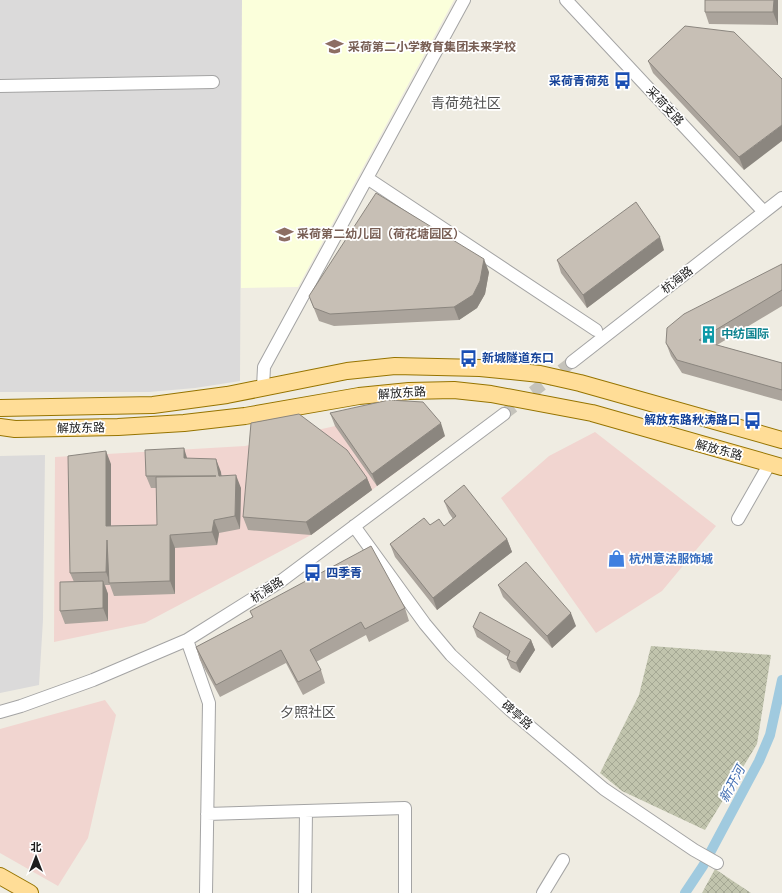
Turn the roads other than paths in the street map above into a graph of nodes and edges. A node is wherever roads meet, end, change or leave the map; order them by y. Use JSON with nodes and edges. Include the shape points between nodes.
{"nodes":[{"id":1,"x":464,"y":0,"type":"edge"},
{"id":2,"x":566,"y":0,"type":"edge"},
{"id":3,"x":213,"y":82,"type":"dead end"},
{"id":4,"x":0,"y":86,"type":"edge"},
{"id":5,"x":367,"y":178,"type":"junction"},
{"id":6,"x":782,"y":198,"type":"edge"},
{"id":7,"x":764,"y":212,"type":"junction"},
{"id":8,"x":596,"y":330,"type":"dead end"},
{"id":9,"x":572,"y":362,"type":"tunnel mouth"},
{"id":10,"x":263,"y":387,"type":"junction"},
{"id":11,"x":0,"y":404,"type":"edge"},
{"id":12,"x":8,"y":408,"type":"edge"},
{"id":13,"x":504,"y":414,"type":"tunnel mouth"},
{"id":14,"x":5,"y":429,"type":"edge"},
{"id":15,"x":782,"y":440,"type":"edge"},
{"id":16,"x":776,"y":465,"type":"edge"},
{"id":17,"x":738,"y":519,"type":"dead end"},
{"id":18,"x":354,"y":526,"type":"junction"},
{"id":19,"x":187,"y":640,"type":"junction"},
{"id":20,"x":0,"y":712,"type":"edge"},
{"id":21,"x":306,"y":811,"type":"junction"},
{"id":22,"x":207,"y":814,"type":"junction"},
{"id":23,"x":564,"y":860,"type":"dead end"},
{"id":24,"x":718,"y":863,"type":"dead end"},
{"id":25,"x":0,"y":876,"type":"edge"},
{"id":26,"x":30,"y":893,"type":"edge"},
{"id":27,"x":206,"y":893,"type":"edge"},
{"id":28,"x":305,"y":893,"type":"edge"},
{"id":29,"x":405,"y":893,"type":"edge"},
{"id":30,"x":543,"y":893,"type":"edge"}],
"edges":[{"from":1,"to":5,"type":"street"},
{"from":2,"to":7,"type":"street","name":"采荷支路"},
{"from":3,"to":4,"type":"street"},
{"from":5,"to":8,"type":"street"},
{"from":5,"to":10,"type":"street","via":[[264,367]]},
{"from":6,"to":7,"type":"street","name":"杭海路"},
{"from":7,"to":9,"type":"street","name":"杭海路"},
{"from":10,"to":12,"type":"main road","name":"解放东路","via":[[227,395],[153,404]]},
{"from":10,"to":15,"type":"main road","name":"解放东路","via":[[347,371],[394,366],[480,368],[540,374]]},
{"from":11,"to":12,"type":"main road","name":"解放东路"},
{"from":13,"to":18,"type":"street","name":"杭海路"},
{"from":14,"to":16,"type":"main road","name":"解放东路","via":[[184,423],[246,416],[358,396],[454,390],[491,394],[592,413]]},
{"from":16,"to":17,"type":"street"},
{"from":18,"to":19,"type":"street","name":"杭海路","via":[[281,581]]},
{"from":18,"to":24,"type":"street","name":"碑亭路","via":[[451,656],[604,789],[694,850]]},
{"from":19,"to":20,"type":"street","name":"杭海路","via":[[93,680]]},
{"from":19,"to":22,"type":"street","via":[[209,703]]},
{"from":21,"to":22,"type":"street"},
{"from":21,"to":28,"type":"street"},
{"from":21,"to":29,"type":"street","via":[[405,808]]},
{"from":22,"to":27,"type":"street"},
{"from":23,"to":30,"type":"street"},
{"from":25,"to":26,"type":"main road"}]}
